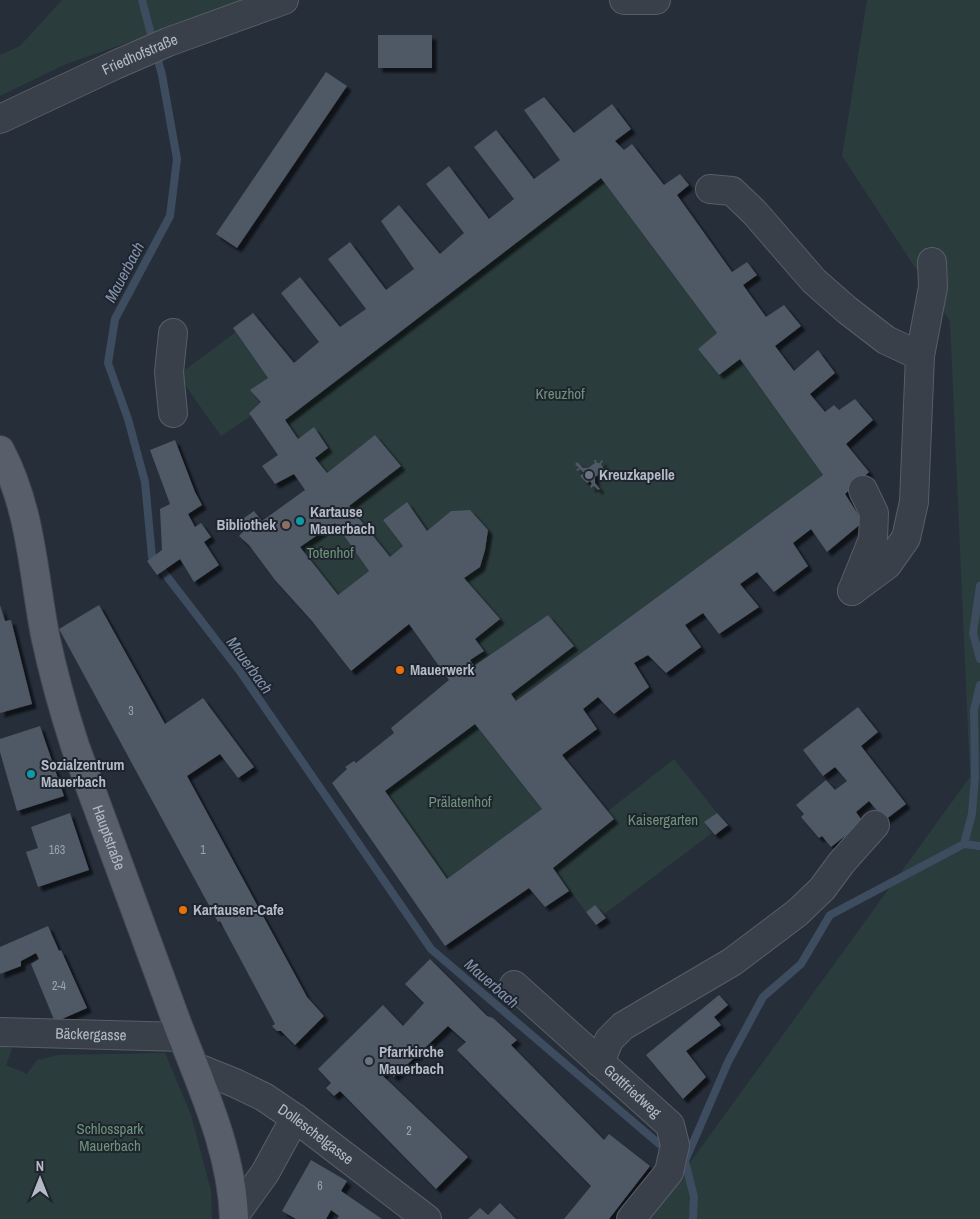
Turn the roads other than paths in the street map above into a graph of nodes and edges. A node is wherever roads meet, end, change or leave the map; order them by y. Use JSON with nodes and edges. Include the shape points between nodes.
{"nodes":[{"id":1,"x":284,"y":0,"type":"edge"},
{"id":2,"x":624,"y":0,"type":"edge"},
{"id":3,"x":656,"y":0,"type":"edge"},
{"id":4,"x":0,"y":119,"type":"edge"},
{"id":5,"x":710,"y":189,"type":"dead end"},
{"id":6,"x":932,"y":262,"type":"dead end"},
{"id":7,"x":173,"y":334,"type":"dead end"},
{"id":8,"x":920,"y":356,"type":"junction"},
{"id":9,"x":172,"y":412,"type":"dead end"},
{"id":10,"x":0,"y":450,"type":"edge"},
{"id":11,"x":863,"y":490,"type":"dead end"},
{"id":12,"x":874,"y":825,"type":"dead end"},
{"id":13,"x":514,"y":985,"type":"dead end"},
{"id":14,"x":0,"y":1032,"type":"edge"},
{"id":15,"x":182,"y":1037,"type":"junction"},
{"id":16,"x":600,"y":1063,"type":"junction"},
{"id":17,"x":195,"y":1067,"type":"junction"},
{"id":18,"x":295,"y":1118,"type":"junction"},
{"id":19,"x":234,"y":1218,"type":"edge"},
{"id":20,"x":427,"y":1219,"type":"edge"},
{"id":21,"x":632,"y":1219,"type":"edge"}],
"edges":[{"from":1,"to":4,"type":"street","name":"Friedhofstraße","via":[[168,42]]},
{"from":2,"to":3,"type":"street"},
{"from":5,"to":8,"type":"street","via":[[732,191],[756,213],[814,282],[886,340]]},
{"from":6,"to":8,"type":"street","via":[[933,288]]},
{"from":7,"to":9,"type":"street","via":[[169,372]]},
{"from":8,"to":11,"type":"street","via":[[914,502],[906,538],[887,565],[852,591],[873,539],[874,513]]},
{"from":10,"to":15,"type":"main road","name":"Hauptstraße","via":[[26,521],[45,634],[63,711]]},
{"from":12,"to":16,"type":"street","via":[[822,889],[797,913],[732,962],[623,1026],[609,1040]]},
{"from":13,"to":16,"type":"street","name":"Gottfriedweg"},
{"from":14,"to":15,"type":"street","name":"Bäckergasse"},
{"from":15,"to":17,"type":"main road","name":"Hauptstraße"},
{"from":16,"to":21,"type":"street","name":"Gottfriedweg","via":[[670,1125],[676,1145],[669,1172]]},
{"from":17,"to":18,"type":"street","name":"Dolleschelgasse","via":[[235,1083]]},
{"from":17,"to":19,"type":"main road","name":"Hauptstraße","via":[[224,1152]]},
{"from":18,"to":19,"type":"street","via":[[265,1173]]},
{"from":18,"to":20,"type":"street","name":"Dolleschelgasse"}]}
